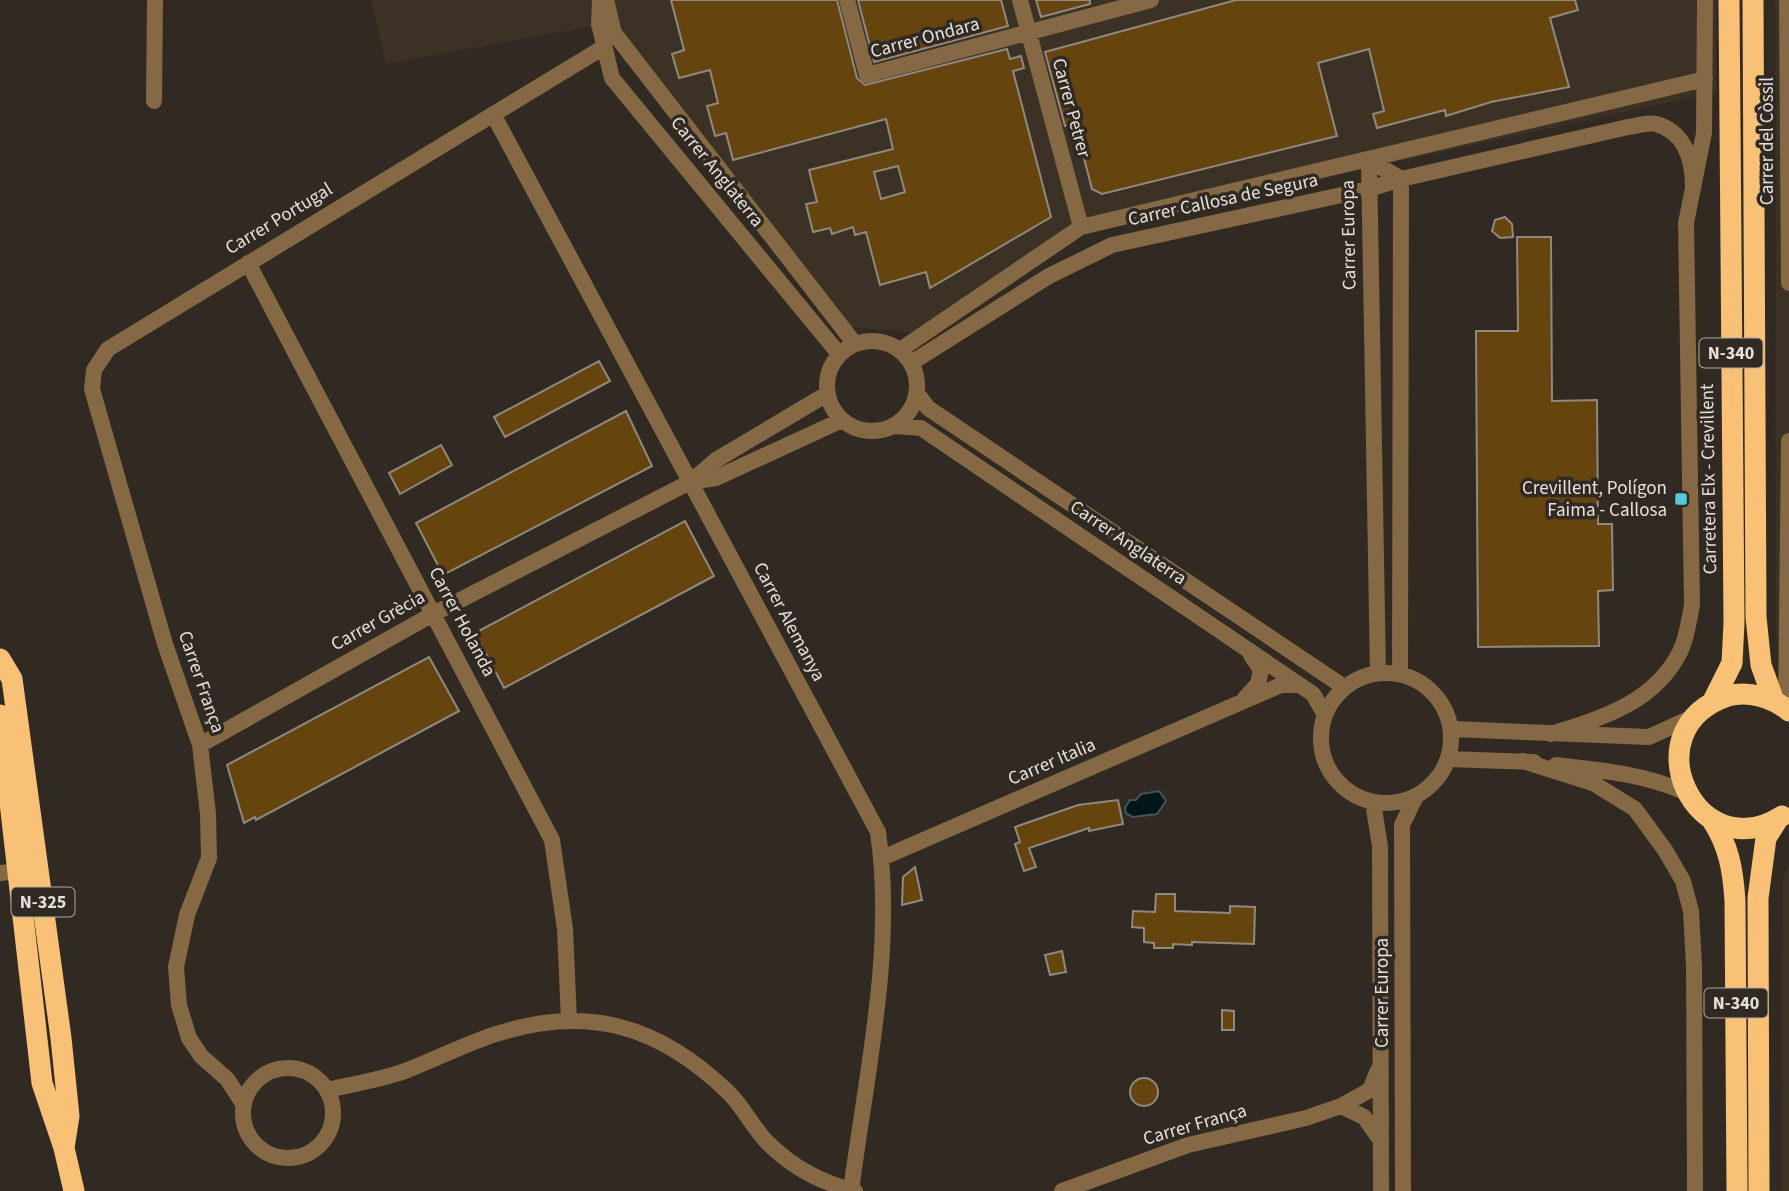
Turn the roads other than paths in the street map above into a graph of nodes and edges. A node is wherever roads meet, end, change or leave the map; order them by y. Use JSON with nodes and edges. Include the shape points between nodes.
{"nodes":[{"id":1,"x":155,"y":0,"type":"edge"},
{"id":2,"x":600,"y":0,"type":"edge"},
{"id":3,"x":606,"y":0,"type":"edge"},
{"id":4,"x":847,"y":0,"type":"edge"},
{"id":5,"x":1020,"y":0,"type":"edge"},
{"id":6,"x":1151,"y":0,"type":"edge"},
{"id":7,"x":1705,"y":0,"type":"edge"},
{"id":8,"x":1729,"y":0,"type":"edge"},
{"id":9,"x":1753,"y":0,"type":"edge"},
{"id":10,"x":1787,"y":0,"type":"edge"},
{"id":11,"x":1029,"y":32,"type":"junction"},
{"id":12,"x":604,"y":47,"type":"junction"},
{"id":13,"x":1705,"y":79,"type":"junction"},
{"id":14,"x":154,"y":101,"type":"dead end"},
{"id":15,"x":493,"y":114,"type":"junction"},
{"id":16,"x":1789,"y":132,"type":"edge"},
{"id":17,"x":1369,"y":160,"type":"junction"},
{"id":18,"x":1401,"y":179,"type":"junction"},
{"id":19,"x":1693,"y":188,"type":"junction"},
{"id":20,"x":1369,"y":189,"type":"junction"},
{"id":21,"x":1081,"y":228,"type":"junction"},
{"id":22,"x":248,"y":263,"type":"junction"},
{"id":23,"x":1789,"y":283,"type":"edge"},
{"id":24,"x":855,"y":344,"type":"junction"},
{"id":25,"x":900,"y":350,"type":"junction"},
{"id":26,"x":839,"y":355,"type":"junction"},
{"id":27,"x":911,"y":363,"type":"junction"},
{"id":28,"x":94,"y":370,"type":"joint"},
{"id":29,"x":917,"y":393,"type":"junction"},
{"id":30,"x":827,"y":394,"type":"junction"},
{"id":31,"x":842,"y":420,"type":"junction"},
{"id":32,"x":895,"y":426,"type":"junction"},
{"id":33,"x":1789,"y":441,"type":"edge"},
{"id":34,"x":690,"y":482,"type":"junction"},
{"id":35,"x":1788,"y":586,"type":"edge"},
{"id":36,"x":435,"y":613,"type":"junction"},
{"id":37,"x":1248,"y":649,"type":"junction"},
{"id":38,"x":0,"y":659,"type":"edge"},
{"id":39,"x":1378,"y":673,"type":"junction"},
{"id":40,"x":1400,"y":673,"type":"junction"},
{"id":41,"x":1300,"y":685,"type":"junction"},
{"id":42,"x":1345,"y":687,"type":"junction"},
{"id":43,"x":1713,"y":701,"type":"junction"},
{"id":44,"x":1238,"y":705,"type":"junction"},
{"id":45,"x":1783,"y":707,"type":"edge"},
{"id":46,"x":0,"y":715,"type":"edge"},
{"id":47,"x":1325,"y":715,"type":"junction"},
{"id":48,"x":1695,"y":716,"type":"junction"},
{"id":49,"x":1452,"y":729,"type":"junction"},
{"id":50,"x":1551,"y":734,"type":"junction"},
{"id":51,"x":21,"y":742,"type":"junction"},
{"id":52,"x":201,"y":745,"type":"junction"},
{"id":53,"x":1449,"y":759,"type":"junction"},
{"id":54,"x":1523,"y":761,"type":"junction"},
{"id":55,"x":1685,"y":792,"type":"junction"},
{"id":56,"x":1415,"y":798,"type":"junction"},
{"id":57,"x":1373,"y":803,"type":"junction"},
{"id":58,"x":1785,"y":815,"type":"edge"},
{"id":59,"x":1712,"y":820,"type":"junction"},
{"id":60,"x":882,"y":858,"type":"junction"},
{"id":61,"x":9,"y":872,"type":"edge"},
{"id":62,"x":53,"y":982,"type":"junction"},
{"id":63,"x":569,"y":1021,"type":"junction"},
{"id":64,"x":1380,"y":1065,"type":"junction"},
{"id":65,"x":227,"y":1079,"type":"junction"},
{"id":66,"x":256,"y":1082,"type":"junction"},
{"id":67,"x":327,"y":1090,"type":"junction"},
{"id":68,"x":244,"y":1105,"type":"junction"},
{"id":69,"x":1341,"y":1106,"type":"junction"},
{"id":70,"x":1381,"y":1141,"type":"junction"},
{"id":71,"x":64,"y":1148,"type":"junction"},
{"id":72,"x":1093,"y":1185,"type":"edge"},
{"id":73,"x":74,"y":1191,"type":"edge"},
{"id":74,"x":852,"y":1191,"type":"edge"},
{"id":75,"x":1062,"y":1191,"type":"edge"},
{"id":76,"x":1381,"y":1191,"type":"edge"},
{"id":77,"x":1403,"y":1191,"type":"edge"},
{"id":78,"x":1695,"y":1191,"type":"edge"},
{"id":79,"x":1737,"y":1191,"type":"edge"},
{"id":80,"x":1759,"y":1191,"type":"edge"}],
"edges":[{"from":1,"to":14,"type":"street"},
{"from":2,"to":12,"type":"street","name":"Carrer Anglaterra"},
{"from":3,"to":24,"type":"street","via":[[614,33]]},
{"from":4,"to":11,"type":"street","name":"Carrer Ondara","via":[[867,75]]},
{"from":5,"to":11,"type":"street","name":"Carrer Petrer"},
{"from":6,"to":11,"type":"street","name":"Carrer Ondara"},
{"from":7,"to":13,"type":"street"},
{"from":8,"to":43,"type":"highway","name":"Carretera Elx - Crevillent","number":"N-340","via":[[1734,623],[1732,663]]},
{"from":9,"to":45,"type":"highway","number":"N-340","via":[[1756,617],[1761,665]]},
{"from":10,"to":16,"type":"street","name":"Carrer del Còssil"},
{"from":11,"to":21,"type":"street","name":"Carrer Petrer"},
{"from":12,"to":15,"type":"street","name":"Carrer Portugal"},
{"from":12,"to":26,"type":"street","name":"Carrer Anglaterra","via":[[612,78]]},
{"from":13,"to":17,"type":"street","name":"Carrer Callosa de Segura"},
{"from":13,"to":19,"type":"street","via":[[1704,133]]},
{"from":15,"to":22,"type":"street","name":"Carrer Portugal"},
{"from":15,"to":34,"type":"street","name":"Carrer Alemanya"},
{"from":16,"to":23,"type":"street","name":"Carrer del Còssil"},
{"from":17,"to":18,"type":"street","name":"Carrer Europa"},
{"from":17,"to":20,"type":"street","name":"Carrer Europa"},
{"from":17,"to":21,"type":"street","name":"Carrer Callosa de Segura"},
{"from":18,"to":19,"type":"street","name":"Carrer Callosa de Segura","via":[[1655,124],[1673,133],[1686,148],[1693,163]]},
{"from":18,"to":20,"type":"street","name":"Carrer Callosa de Segura"},
{"from":18,"to":40,"type":"street"},
{"from":19,"to":50,"type":"street","via":[[1686,223],[1692,605],[1682,650],[1662,681],[1615,714]]},
{"from":20,"to":27,"type":"street","name":"Carrer Callosa de Segura","via":[[1112,245],[1049,276]]},
{"from":20,"to":39,"type":"street","name":"Carrer Europa"},
{"from":21,"to":25,"type":"street","name":"Carrer Callosa de Segura"},
{"from":22,"to":28,"type":"street","name":"Carrer Portugal","via":[[108,349]]},
{"from":22,"to":36,"type":"street","name":"Carrer Holanda"},
{"from":24,"to":25,"type":"street","via":[[877,341]]},
{"from":24,"to":26,"type":"street"},
{"from":25,"to":27,"type":"street"},
{"from":26,"to":30,"type":"street","via":[[827,378]]},
{"from":27,"to":29,"type":"street"},
{"from":28,"to":52,"type":"street","name":"Carrer França","via":[[92,389],[165,644]]},
{"from":29,"to":32,"type":"street","via":[[913,406]]},
{"from":29,"to":42,"type":"street","name":"Carrer Anglaterra","via":[[929,408]]},
{"from":30,"to":31,"type":"street"},
{"from":30,"to":34,"type":"street","name":"Carrer Grècia","via":[[716,460]]},
{"from":31,"to":32,"type":"street","via":[[872,432]]},
{"from":31,"to":34,"type":"street","name":"Carrer Grècia","via":[[716,478]]},
{"from":32,"to":37,"type":"street","name":"Carrer Anglaterra","via":[[921,428]]},
{"from":33,"to":35,"type":"street"},
{"from":34,"to":36,"type":"street","name":"Carrer Grècia"},
{"from":34,"to":60,"type":"street","name":"Carrer Alemanya","via":[[878,832]]},
{"from":35,"to":45,"type":"street"},
{"from":36,"to":52,"type":"street","name":"Carrer Grècia"},
{"from":36,"to":63,"type":"street","name":"Carrer Holanda","via":[[552,840],[565,929]]},
{"from":37,"to":41,"type":"street","name":"Carrer Anglaterra"},
{"from":37,"to":44,"type":"street","name":"Carrer Italia","via":[[1261,670],[1258,684]]},
{"from":38,"to":51,"type":"highway","number":"N-325","via":[[12,679]]},
{"from":39,"to":40,"type":"street"},
{"from":39,"to":42,"type":"street"},
{"from":40,"to":49,"type":"street","via":[[1433,691]]},
{"from":41,"to":44,"type":"street","name":"Carrer Italia","via":[[1281,685]]},
{"from":41,"to":47,"type":"street","name":"Carrer Anglaterra","via":[[1313,694]]},
{"from":42,"to":47,"type":"street"},
{"from":43,"to":45,"type":"highway","number":"N-340","via":[[1754,695]]},
{"from":43,"to":48,"type":"highway","number":"N-340"},
{"from":44,"to":60,"type":"street","name":"Carrer Italia"},
{"from":46,"to":61,"type":"highway","number":"N-325"},
{"from":47,"to":57,"type":"street","via":[[1320,741],[1326,764],[1349,793]]},
{"from":48,"to":50,"type":"street","via":[[1649,737]]},
{"from":48,"to":55,"type":"highway","number":"N-340","via":[[1681,739],[1678,765]]},
{"from":49,"to":50,"type":"street"},
{"from":49,"to":53,"type":"street"},
{"from":51,"to":61,"type":"street","via":[[13,772],[22,861]]},
{"from":51,"to":62,"type":"highway","number":"N-325"},
{"from":52,"to":65,"type":"street","name":"Carrer França","via":[[209,858],[187,915],[176,967],[179,1005],[189,1038]]},
{"from":53,"to":54,"type":"street"},
{"from":53,"to":56,"type":"street","via":[[1433,785]]},
{"from":54,"to":55,"type":"street","via":[[1617,771]]},
{"from":54,"to":78,"type":"street","via":[[1593,783],[1635,809],[1683,881],[1691,911],[1693,952]]},
{"from":55,"to":59,"type":"highway","number":"N-340"},
{"from":56,"to":57,"type":"street"},
{"from":56,"to":77,"type":"street","name":"Carrer Europa","via":[[1402,825]]},
{"from":57,"to":64,"type":"street","name":"Carrer Europa","via":[[1380,846]]},
{"from":58,"to":59,"type":"highway","number":"N-340","via":[[1745,828]]},
{"from":58,"to":80,"type":"highway","number":"N-340","via":[[1766,838],[1758,898]]},
{"from":59,"to":79,"type":"highway","number":"N-340","via":[[1732,865],[1735,901]]},
{"from":60,"to":74,"type":"street","name":"Carrer Alemanya","via":[[878,994]]},
{"from":61,"to":62,"type":"street","via":[[28,883],[35,953]]},
{"from":61,"to":71,"type":"highway","number":"N-325","via":[[42,1083]]},
{"from":62,"to":71,"type":"highway","number":"N-325","via":[[69,1116]]},
{"from":63,"to":67,"type":"street","via":[[540,1022],[492,1035],[402,1072]]},
{"from":63,"to":74,"type":"street","via":[[600,1020],[655,1037],[702,1066],[741,1105],[767,1142],[804,1172]]},
{"from":64,"to":69,"type":"street","name":"Carrer França","via":[[1370,1090]]},
{"from":64,"to":70,"type":"street","name":"Carrer Europa"},
{"from":65,"to":66,"type":"street"},
{"from":65,"to":68,"type":"street","name":"Carrer França"},
{"from":66,"to":67,"type":"street","via":[[280,1068],[294,1068],[319,1079]]},
{"from":66,"to":68,"type":"street"},
{"from":67,"to":68,"type":"street","via":[[333,1103],[330,1132],[322,1144],[297,1158],[275,1156],[257,1146],[248,1134]]},
{"from":69,"to":70,"type":"street","via":[[1364,1116]]},
{"from":69,"to":72,"type":"street","name":"Carrer França","via":[[1188,1144]]},
{"from":70,"to":76,"type":"street","name":"Carrer Europa"},
{"from":71,"to":73,"type":"highway","number":"N-325"},
{"from":72,"to":75,"type":"street","name":"Carrer França"}]}
